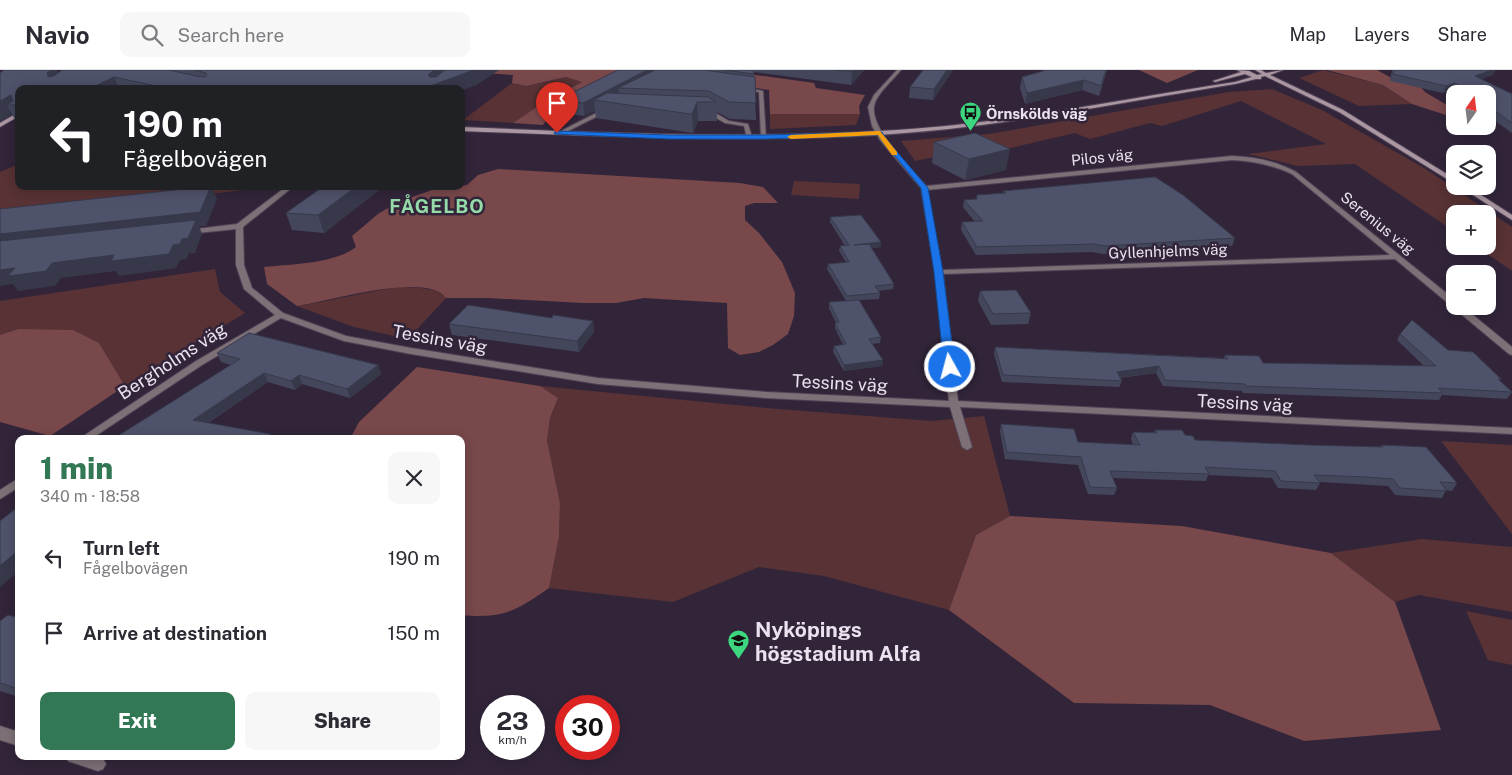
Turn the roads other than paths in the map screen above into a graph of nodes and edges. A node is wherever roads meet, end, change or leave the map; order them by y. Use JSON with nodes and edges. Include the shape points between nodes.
{"nodes":[{"id":1,"x":899,"y":70,"type":"edge"},
{"id":2,"x":1239,"y":70,"type":"edge"},
{"id":3,"x":1255,"y":70,"type":"edge"},
{"id":4,"x":1282,"y":70,"type":"edge"},
{"id":5,"x":1245,"y":72,"type":"junction"},
{"id":6,"x":1266,"y":74,"type":"junction"},
{"id":7,"x":1257,"y":78,"type":"junction"},
{"id":8,"x":732,"y":87,"type":"edge"},
{"id":9,"x":1186,"y":91,"type":"junction"},
{"id":10,"x":609,"y":108,"type":"edge"},
{"id":11,"x":1341,"y":111,"type":"junction"},
{"id":12,"x":701,"y":112,"type":"edge"},
{"id":13,"x":15,"y":116,"type":"edge"},
{"id":14,"x":0,"y":125,"type":"edge"},
{"id":15,"x":465,"y":129,"type":"edge"},
{"id":16,"x":560,"y":133,"type":"junction"},
{"id":17,"x":880,"y":133,"type":"junction"},
{"id":18,"x":749,"y":137,"type":"junction"},
{"id":19,"x":764,"y":137,"type":"junction"},
{"id":20,"x":1282,"y":167,"type":"joint"},
{"id":21,"x":1446,"y":176,"type":"edge"},
{"id":22,"x":924,"y":188,"type":"junction"},
{"id":23,"x":286,"y":190,"type":"edge"},
{"id":24,"x":1476,"y":195,"type":"edge"},
{"id":25,"x":1512,"y":218,"type":"edge"},
{"id":26,"x":239,"y":226,"type":"junction"},
{"id":27,"x":179,"y":233,"type":"edge"},
{"id":28,"x":1398,"y":257,"type":"junction"},
{"id":29,"x":939,"y":272,"type":"junction"},
{"id":30,"x":1446,"y":297,"type":"edge"},
{"id":31,"x":280,"y":315,"type":"junction"},
{"id":32,"x":1468,"y":315,"type":"edge"},
{"id":33,"x":1512,"y":352,"type":"edge"},
{"id":34,"x":954,"y":405,"type":"junction"},
{"id":35,"x":1512,"y":431,"type":"edge"},
{"id":36,"x":90,"y":435,"type":"edge"},
{"id":37,"x":967,"y":447,"type":"dead end"},
{"id":38,"x":15,"y":485,"type":"edge"},
{"id":39,"x":0,"y":495,"type":"edge"},
{"id":40,"x":0,"y":733,"type":"edge"},
{"id":41,"x":15,"y":738,"type":"edge"},
{"id":42,"x":86,"y":760,"type":"edge"},
{"id":43,"x":98,"y":764,"type":"dead end"}],
"edges":[{"from":1,"to":17,"type":"street","via":[[876,96],[871,107]]},
{"from":2,"to":5,"type":"street"},
{"from":3,"to":5,"type":"street"},
{"from":3,"to":6,"type":"street"},
{"from":4,"to":6,"type":"street"},
{"from":5,"to":7,"type":"street"},
{"from":5,"to":9,"type":"street"},
{"from":6,"to":7,"type":"street"},
{"from":6,"to":11,"type":"street"},
{"from":7,"to":9,"type":"street"},
{"from":7,"to":11,"type":"street"},
{"from":8,"to":19,"type":"street","via":[[761,91]]},
{"from":9,"to":17,"type":"street","via":[[1015,120]]},
{"from":10,"to":16,"type":"street"},
{"from":11,"to":21,"type":"street"},
{"from":12,"to":18,"type":"street","via":[[746,125]]},
{"from":13,"to":14,"type":"street"},
{"from":15,"to":16,"type":"street"},
{"from":16,"to":18,"type":"street"},
{"from":17,"to":19,"type":"street"},
{"from":17,"to":22,"type":"street"},
{"from":18,"to":19,"type":"street"},
{"from":20,"to":22,"type":"street","name":"Pilos väg","via":[[1254,159],[1232,158]]},
{"from":20,"to":28,"type":"street","name":"Serenius väg","via":[[1294,173]]},
{"from":22,"to":29,"type":"street"},
{"from":23,"to":26,"type":"street"},
{"from":24,"to":25,"type":"street"},
{"from":26,"to":27,"type":"street"},
{"from":26,"to":31,"type":"street","name":"Tessins väg","via":[[240,265],[248,289]]},
{"from":28,"to":29,"type":"street","name":"Gyllenhjelms väg"},
{"from":28,"to":30,"type":"street","name":"Serenius väg"},
{"from":29,"to":34,"type":"street"},
{"from":31,"to":34,"type":"street","name":"Tessins väg","via":[[344,338],[598,381],[766,395]]},
{"from":31,"to":36,"type":"street","name":"Bergholms väg","via":[[199,363]]},
{"from":32,"to":33,"type":"street","name":"Serenius väg"},
{"from":34,"to":35,"type":"street","name":"Tessins väg"},
{"from":34,"to":37,"type":"street"},
{"from":38,"to":39,"type":"street"},
{"from":40,"to":41,"type":"street"},
{"from":42,"to":43,"type":"street"}]}
